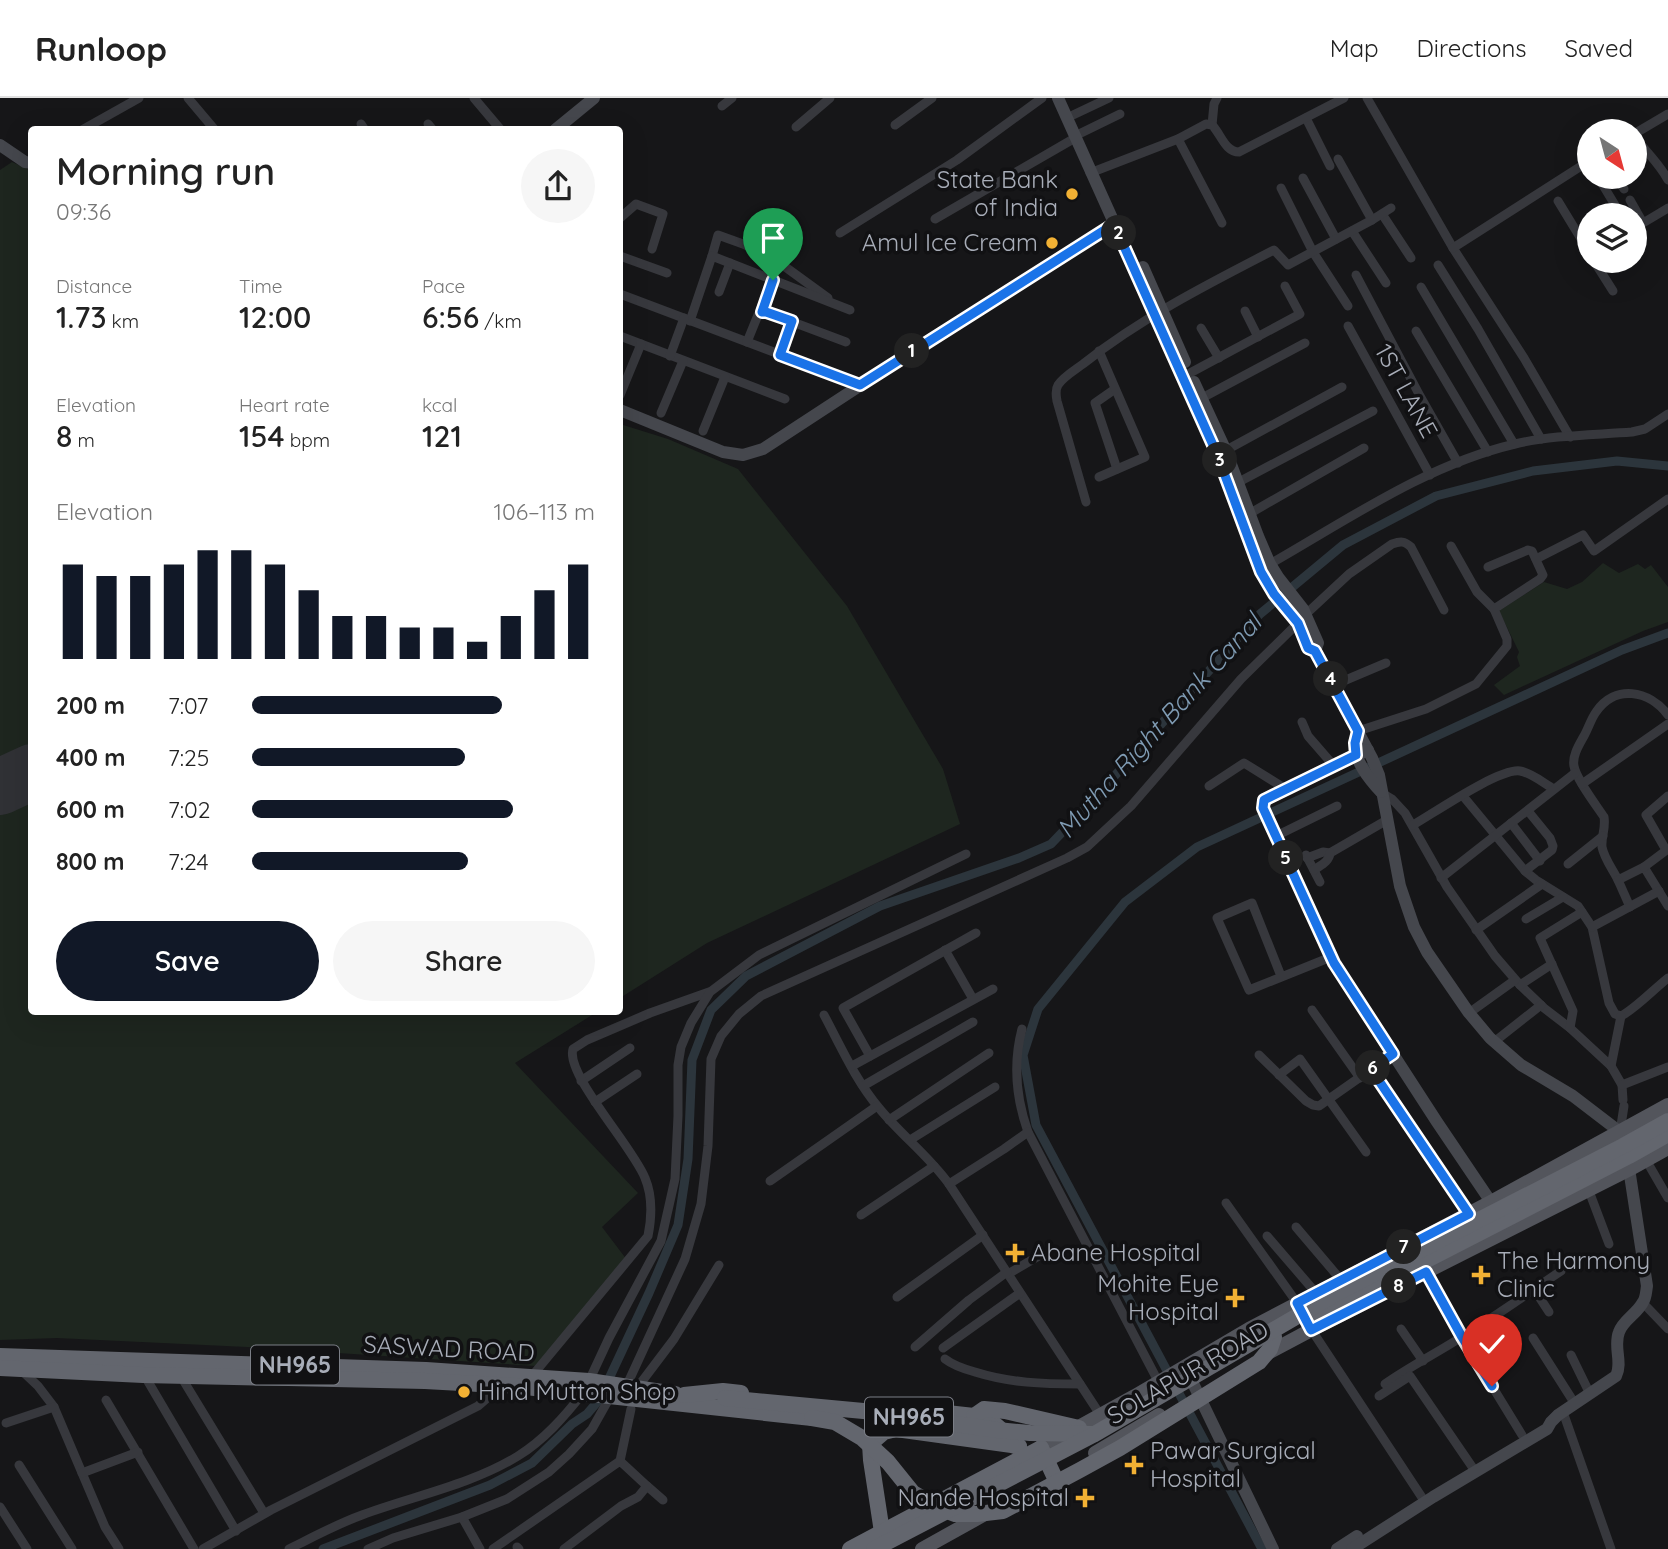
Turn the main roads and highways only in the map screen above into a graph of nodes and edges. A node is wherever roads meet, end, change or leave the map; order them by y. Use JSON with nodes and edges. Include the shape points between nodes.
{"nodes":[{"id":1,"x":1668,"y":1105,"type":"edge"},
{"id":2,"x":1668,"y":1121,"type":"edge"},
{"id":3,"x":1668,"y":1134,"type":"edge"},
{"id":4,"x":1668,"y":1148,"type":"edge"},
{"id":5,"x":1274,"y":1337,"type":"junction"},
{"id":6,"x":0,"y":1356,"type":"edge"},
{"id":7,"x":0,"y":1368,"type":"edge"},
{"id":8,"x":142,"y":1368,"type":"junction"},
{"id":9,"x":588,"y":1387,"type":"junction"},
{"id":10,"x":621,"y":1395,"type":"junction"},
{"id":11,"x":684,"y":1395,"type":"junction"},
{"id":12,"x":974,"y":1416,"type":"junction"},
{"id":13,"x":1086,"y":1431,"type":"junction"},
{"id":14,"x":870,"y":1444,"type":"junction"},
{"id":15,"x":1015,"y":1446,"type":"junction"},
{"id":16,"x":1041,"y":1448,"type":"junction"},
{"id":17,"x":1054,"y":1476,"type":"junction"},
{"id":18,"x":881,"y":1532,"type":"junction"},
{"id":19,"x":850,"y":1549,"type":"edge"},
{"id":20,"x":874,"y":1549,"type":"edge"},
{"id":21,"x":897,"y":1549,"type":"edge"},
{"id":22,"x":922,"y":1549,"type":"edge"}],
"edges":[{"from":1,"to":13,"type":"main road","name":"SOLAPUR ROAD","via":[[1249,1329],[1101,1416]]},
{"from":2,"to":13,"type":"highway","bridge":true,"via":[[1337,1293]]},
{"from":3,"to":5,"type":"highway","bridge":true},
{"from":4,"to":17,"type":"main road","name":"SOLAPUR ROAD","via":[[1311,1330]]},
{"from":5,"to":10,"type":"highway","number":"NH965","bridge":true,"via":[[1259,1362],[1120,1448],[1003,1511],[978,1514],[955,1514],[913,1493],[862,1438],[835,1422]]},
{"from":5,"to":21,"type":"highway","bridge":true,"via":[[1086,1448]]},
{"from":6,"to":8,"type":"highway","name":"SASWAD ROAD","number":"NH965"},
{"from":7,"to":8,"type":"highway","name":"SASWAD ROAD","number":"NH965"},
{"from":8,"to":9,"type":"highway","name":"SASWAD ROAD","number":"NH965","via":[[180,1375]]},
{"from":8,"to":9,"type":"highway","name":"SASWAD ROAD","number":"NH965","via":[[374,1367],[532,1376]]},
{"from":9,"to":10,"type":"highway","name":"SASWAD ROAD","number":"NH965"},
{"from":10,"to":11,"type":"highway","name":"SASWAD ROAD","number":"NH965"},
{"from":10,"to":14,"type":"highway","number":"NH965","via":[[723,1414],[850,1428]]},
{"from":11,"to":12,"type":"highway","number":"NH965","via":[[723,1391]]},
{"from":11,"to":13,"type":"highway","number":"NH965","bridge":true,"via":[[874,1412],[1030,1433]]},
{"from":12,"to":13,"type":"highway","via":[[984,1409],[1005,1411]]},
{"from":12,"to":15,"type":"highway","number":"NH965","via":[[991,1422]]},
{"from":13,"to":16,"type":"main road","name":"SOLAPUR ROAD"},
{"from":13,"to":20,"type":"highway","bridge":true},
{"from":14,"to":15,"type":"highway","via":[[896,1429]]},
{"from":14,"to":18,"type":"highway","number":"NH965"},
{"from":15,"to":16,"type":"highway"},
{"from":16,"to":17,"type":"highway"},
{"from":16,"to":18,"type":"highway"},
{"from":17,"to":22,"type":"main road","name":"SOLAPUR ROAD"},
{"from":18,"to":19,"type":"highway"}]}
